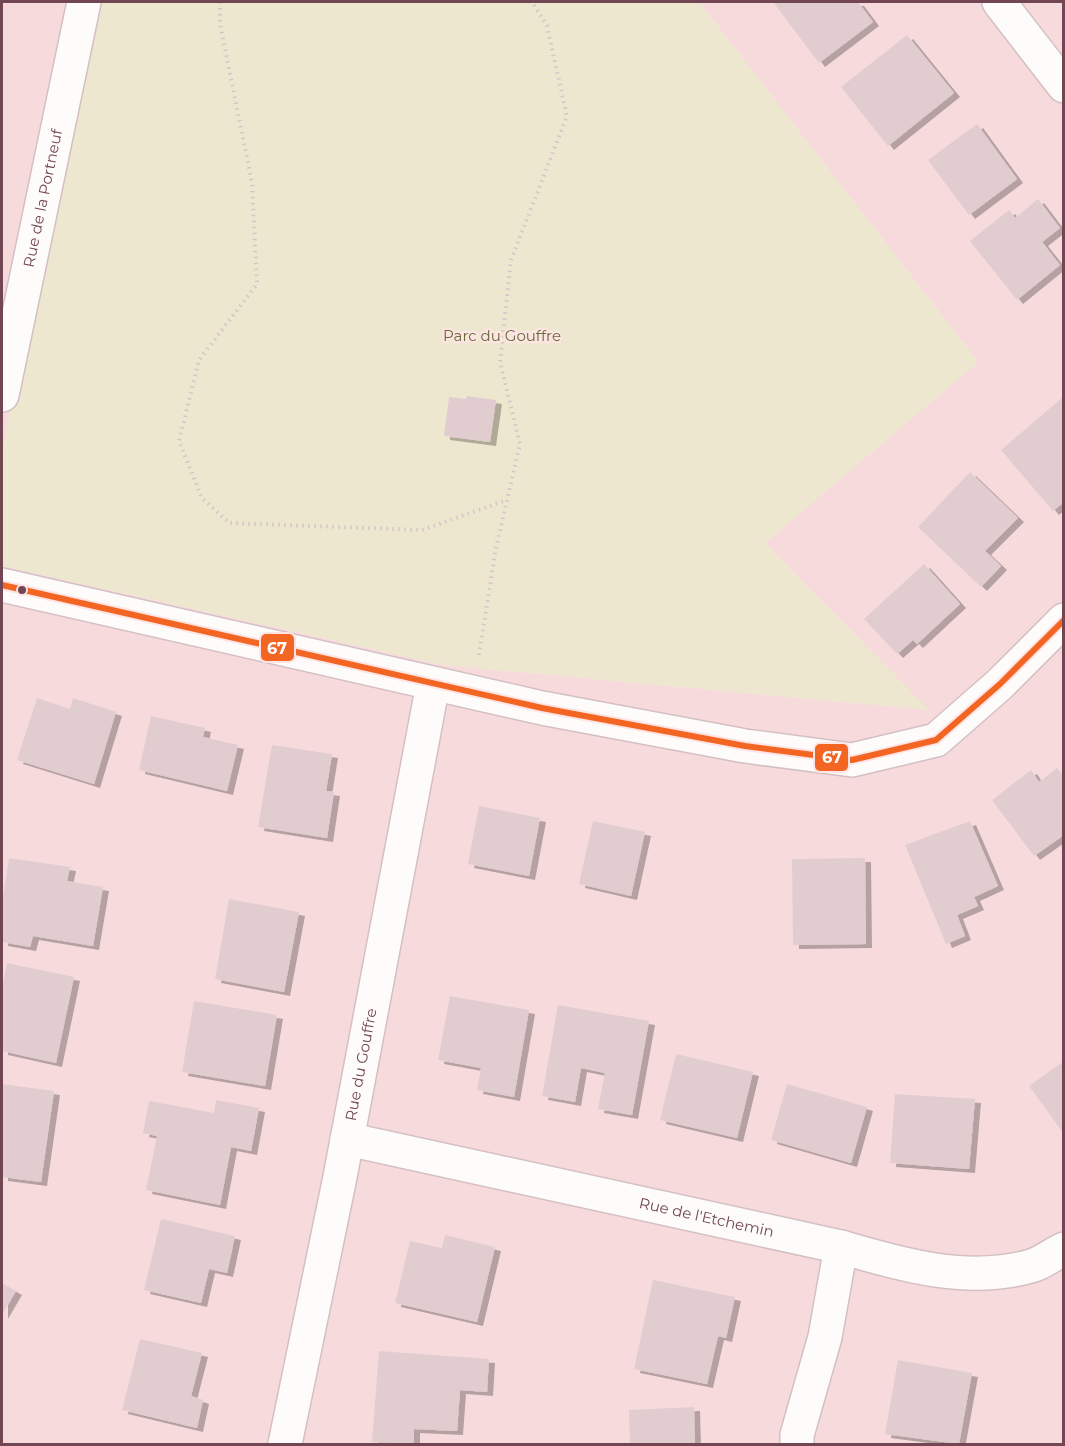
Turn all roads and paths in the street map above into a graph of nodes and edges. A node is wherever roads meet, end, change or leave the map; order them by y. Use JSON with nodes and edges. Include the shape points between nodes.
{"nodes":[{"id":1,"x":84,"y":2,"type":"edge"},
{"id":2,"x":220,"y":2,"type":"edge"},
{"id":3,"x":532,"y":2,"type":"edge"},
{"id":4,"x":1012,"y":7,"type":"edge"},
{"id":5,"x":1064,"y":86,"type":"edge"},
{"id":6,"x":2,"y":395,"type":"edge"},
{"id":7,"x":507,"y":500,"type":"junction"},
{"id":8,"x":2,"y":585,"type":"edge"},
{"id":9,"x":1064,"y":620,"type":"edge"},
{"id":10,"x":433,"y":684,"type":"junction"},
{"id":11,"x":474,"y":691,"type":"junction"},
{"id":12,"x":347,"y":1139,"type":"junction"},
{"id":13,"x":841,"y":1247,"type":"junction"},
{"id":14,"x":1064,"y":1249,"type":"edge"},
{"id":15,"x":285,"y":1444,"type":"edge"},
{"id":16,"x":797,"y":1444,"type":"edge"}],
"edges":[{"from":1,"to":6,"type":"street","name":"Rue de la Portneuf"},
{"from":2,"to":7,"type":"path","via":[[220,24],[252,183],[257,284],[199,360],[179,441],[201,498],[229,524],[422,530]]},
{"from":3,"to":7,"type":"path","via":[[547,26],[567,116],[511,260],[500,362],[520,444]]},
{"from":4,"to":5,"type":"street"},
{"from":7,"to":11,"type":"path"},
{"from":8,"to":10,"type":"street"},
{"from":9,"to":11,"type":"street","via":[[936,740],[852,760],[745,746]]},
{"from":10,"to":11,"type":"street"},
{"from":10,"to":12,"type":"street","name":"Rue du Gouffre"},
{"from":12,"to":13,"type":"street","name":"Rue de l'Etchemin"},
{"from":12,"to":15,"type":"street","name":"Rue du Gouffre"},
{"from":13,"to":14,"type":"street","name":"Rue de l'Etchemin","via":[[907,1266],[975,1274],[1032,1266]]},
{"from":13,"to":16,"type":"street","via":[[825,1338],[796,1435]]}]}
